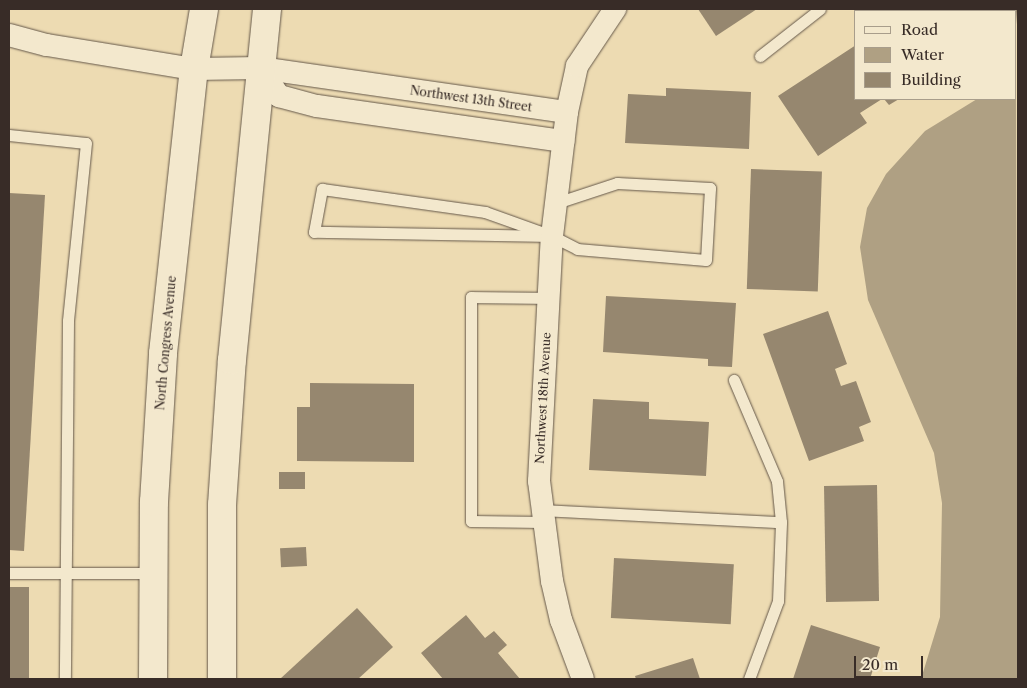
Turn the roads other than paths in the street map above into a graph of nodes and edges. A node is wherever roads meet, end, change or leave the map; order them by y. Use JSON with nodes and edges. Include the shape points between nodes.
{"nodes":[{"id":1,"x":204,"y":9,"type":"edge"},
{"id":2,"x":267,"y":9,"type":"edge"},
{"id":3,"x":615,"y":9,"type":"edge"},
{"id":4,"x":820,"y":9,"type":"edge"},
{"id":5,"x":9,"y":35,"type":"edge"},
{"id":6,"x":760,"y":56,"type":"dead end"},
{"id":7,"x":260,"y":68,"type":"junction"},
{"id":8,"x":194,"y":69,"type":"junction"},
{"id":9,"x":567,"y":112,"type":"junction"},
{"id":10,"x":9,"y":135,"type":"edge"},
{"id":11,"x":564,"y":141,"type":"junction"},
{"id":12,"x":556,"y":203,"type":"junction"},
{"id":13,"x":552,"y":236,"type":"junction"},
{"id":14,"x":548,"y":298,"type":"junction"},
{"id":15,"x":734,"y":380,"type":"dead end"},
{"id":16,"x":541,"y":516,"type":"junction"},
{"id":17,"x":781,"y":522,"type":"junction"},
{"id":18,"x":9,"y":573,"type":"edge"},
{"id":19,"x":65,"y":573,"type":"junction"},
{"id":20,"x":153,"y":573,"type":"junction"},
{"id":21,"x":65,"y":679,"type":"edge"},
{"id":22,"x":153,"y":679,"type":"edge"},
{"id":23,"x":222,"y":679,"type":"edge"},
{"id":24,"x":583,"y":679,"type":"edge"},
{"id":25,"x":749,"y":679,"type":"edge"}],
"edges":[{"from":1,"to":8,"type":"main road","name":"North Congress Avenue"},
{"from":2,"to":7,"type":"main road"},
{"from":3,"to":9,"type":"street","via":[[578,66]]},
{"from":4,"to":6,"type":"lane"},
{"from":5,"to":8,"type":"street","name":"Northwest 13th Street","via":[[47,45]]},
{"from":7,"to":8,"type":"street","name":"Northwest 13th Street"},
{"from":7,"to":9,"type":"street","name":"Northwest 13th Street"},
{"from":7,"to":11,"type":"street","via":[[279,96],[317,106]]},
{"from":7,"to":23,"type":"main road","via":[[232,360],[222,505]]},
{"from":8,"to":20,"type":"main road","name":"North Congress Avenue","via":[[163,354]]},
{"from":9,"to":11,"type":"street","name":"Northwest 18th Avenue"},
{"from":10,"to":19,"type":"lane","via":[[86,142],[68,321]]},
{"from":11,"to":12,"type":"street","name":"Northwest 18th Avenue"},
{"from":12,"to":13,"type":"street","name":"Northwest 18th Avenue"},
{"from":12,"to":13,"type":"lane","via":[[617,184],[710,188],[706,260],[577,249]]},
{"from":13,"to":13,"type":"lane","via":[[486,212],[322,189],[314,232]]},
{"from":13,"to":14,"type":"street","name":"Northwest 18th Avenue"},
{"from":14,"to":16,"type":"street","name":"Northwest 18th Avenue","via":[[539,482]]},
{"from":14,"to":16,"type":"lane","via":[[471,297],[471,521]]},
{"from":15,"to":17,"type":"lane","via":[[777,481]]},
{"from":16,"to":17,"type":"lane"},
{"from":16,"to":24,"type":"street","name":"Northwest 18th Avenue","via":[[562,620]]},
{"from":17,"to":25,"type":"lane","via":[[778,601]]},
{"from":18,"to":19,"type":"lane"},
{"from":19,"to":20,"type":"lane"},
{"from":19,"to":21,"type":"lane"},
{"from":20,"to":22,"type":"main road","name":"North Congress Avenue"}]}
